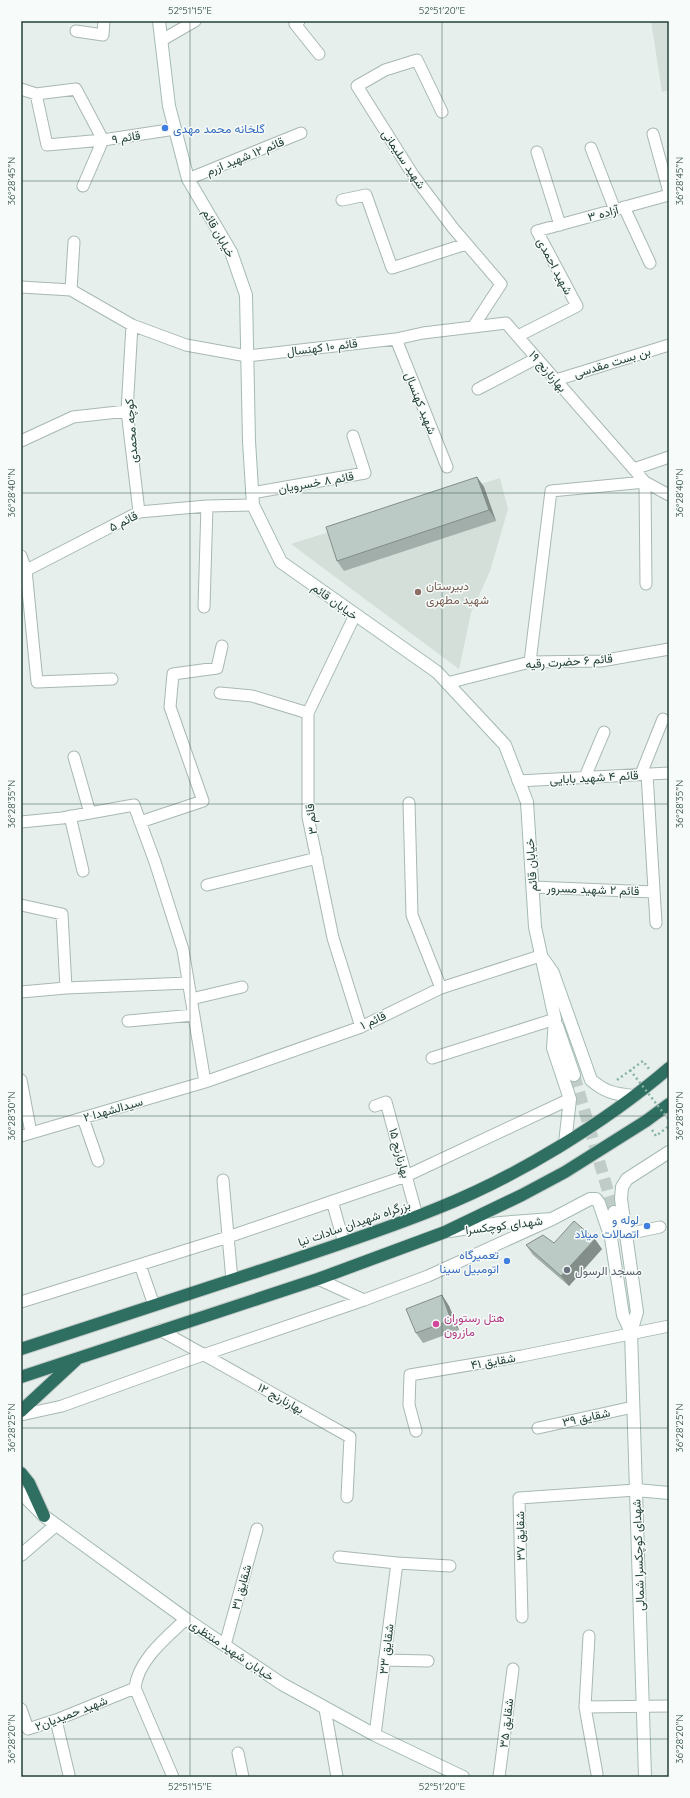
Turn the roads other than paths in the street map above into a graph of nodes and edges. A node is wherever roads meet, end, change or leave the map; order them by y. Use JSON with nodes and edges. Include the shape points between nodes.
{"nodes":[{"id":1,"x":104,"y":21,"type":"edge"},
{"id":2,"x":160,"y":21,"type":"edge"},
{"id":3,"x":195,"y":21,"type":"edge"},
{"id":4,"x":299,"y":21,"type":"edge"},
{"id":5,"x":76,"y":31,"type":"dead end"},
{"id":6,"x":162,"y":40,"type":"junction"},
{"id":7,"x":318,"y":54,"type":"dead end"},
{"id":8,"x":21,"y":89,"type":"edge"},
{"id":9,"x":36,"y":94,"type":"junction"},
{"id":10,"x":442,"y":112,"type":"dead end"},
{"id":11,"x":175,"y":129,"type":"junction"},
{"id":12,"x":301,"y":133,"type":"dead end"},
{"id":13,"x":653,"y":134,"type":"dead end"},
{"id":14,"x":104,"y":140,"type":"junction"},
{"id":15,"x":590,"y":148,"type":"dead end"},
{"id":16,"x":537,"y":152,"type":"dead end"},
{"id":17,"x":188,"y":179,"type":"junction"},
{"id":18,"x":83,"y":186,"type":"dead end"},
{"id":19,"x":669,"y":194,"type":"edge"},
{"id":20,"x":342,"y":200,"type":"dead end"},
{"id":21,"x":620,"y":208,"type":"junction"},
{"id":22,"x":560,"y":225,"type":"junction"},
{"id":23,"x":537,"y":231,"type":"joint"},
{"id":24,"x":74,"y":242,"type":"dead end"},
{"id":25,"x":466,"y":244,"type":"junction"},
{"id":26,"x":650,"y":263,"type":"dead end"},
{"id":27,"x":21,"y":287,"type":"edge"},
{"id":28,"x":71,"y":290,"type":"junction"},
{"id":29,"x":132,"y":325,"type":"junction"},
{"id":30,"x":474,"y":327,"type":"junction"},
{"id":31,"x":518,"y":336,"type":"junction"},
{"id":32,"x":396,"y":338,"type":"junction"},
{"id":33,"x":669,"y":345,"type":"edge"},
{"id":34,"x":247,"y":356,"type":"junction"},
{"id":35,"x":537,"y":358,"type":"junction"},
{"id":36,"x":556,"y":380,"type":"junction"},
{"id":37,"x":478,"y":390,"type":"dead end"},
{"id":38,"x":127,"y":412,"type":"junction"},
{"id":39,"x":353,"y":436,"type":"dead end"},
{"id":40,"x":21,"y":442,"type":"edge"},
{"id":41,"x":669,"y":457,"type":"edge"},
{"id":42,"x":447,"y":467,"type":"dead end"},
{"id":43,"x":634,"y":469,"type":"junction"},
{"id":44,"x":645,"y":482,"type":"junction"},
{"id":45,"x":252,"y":493,"type":"junction"},
{"id":46,"x":669,"y":495,"type":"edge"},
{"id":47,"x":253,"y":505,"type":"junction"},
{"id":48,"x":207,"y":506,"type":"junction"},
{"id":49,"x":139,"y":512,"type":"junction"},
{"id":50,"x":21,"y":556,"type":"edge"},
{"id":51,"x":24,"y":572,"type":"edge"},
{"id":52,"x":646,"y":584,"type":"dead end"},
{"id":53,"x":204,"y":607,"type":"dead end"},
{"id":54,"x":355,"y":615,"type":"junction"},
{"id":55,"x":222,"y":646,"type":"dead end"},
{"id":56,"x":669,"y":649,"type":"edge"},
{"id":57,"x":530,"y":662,"type":"junction"},
{"id":58,"x":112,"y":679,"type":"dead end"},
{"id":59,"x":447,"y":683,"type":"junction"},
{"id":60,"x":220,"y":693,"type":"dead end"},
{"id":61,"x":308,"y":713,"type":"junction"},
{"id":62,"x":663,"y":719,"type":"dead end"},
{"id":63,"x":604,"y":732,"type":"dead end"},
{"id":64,"x":74,"y":757,"type":"dead end"},
{"id":65,"x":669,"y":773,"type":"edge"},
{"id":66,"x":644,"y":774,"type":"junction"},
{"id":67,"x":585,"y":777,"type":"junction"},
{"id":68,"x":518,"y":781,"type":"junction"},
{"id":69,"x":409,"y":803,"type":"dead end"},
{"id":70,"x":90,"y":813,"type":"junction"},
{"id":71,"x":70,"y":816,"type":"junction"},
{"id":72,"x":21,"y":822,"type":"edge"},
{"id":73,"x":140,"y":822,"type":"junction"},
{"id":74,"x":317,"y":858,"type":"junction"},
{"id":75,"x":83,"y":871,"type":"dead end"},
{"id":76,"x":207,"y":885,"type":"dead end"},
{"id":77,"x":532,"y":887,"type":"junction"},
{"id":78,"x":654,"y":892,"type":"junction"},
{"id":79,"x":21,"y":905,"type":"edge"},
{"id":80,"x":656,"y":923,"type":"dead end"},
{"id":81,"x":540,"y":956,"type":"junction"},
{"id":82,"x":188,"y":983,"type":"junction"},
{"id":83,"x":242,"y":987,"type":"dead end"},
{"id":84,"x":66,"y":988,"type":"junction"},
{"id":85,"x":441,"y":988,"type":"junction"},
{"id":86,"x":21,"y":992,"type":"edge"},
{"id":87,"x":191,"y":999,"type":"junction"},
{"id":88,"x":194,"y":1015,"type":"junction"},
{"id":89,"x":555,"y":1020,"type":"junction"},
{"id":90,"x":128,"y":1021,"type":"dead end"},
{"id":91,"x":361,"y":1027,"type":"junction"},
{"id":92,"x":432,"y":1058,"type":"dead end"},
{"id":93,"x":669,"y":1068,"type":"edge"},
{"id":94,"x":574,"y":1075,"type":"tunnel mouth"},
{"id":95,"x":21,"y":1080,"type":"edge"},
{"id":96,"x":205,"y":1082,"type":"junction"},
{"id":97,"x":634,"y":1096,"type":"junction"},
{"id":98,"x":570,"y":1099,"type":"junction"},
{"id":99,"x":669,"y":1104,"type":"edge"},
{"id":100,"x":375,"y":1106,"type":"dead end"},
{"id":101,"x":83,"y":1118,"type":"junction"},
{"id":102,"x":26,"y":1135,"type":"edge"},
{"id":103,"x":565,"y":1143,"type":"junction"},
{"id":104,"x":669,"y":1152,"type":"edge"},
{"id":105,"x":98,"y":1161,"type":"dead end"},
{"id":106,"x":406,"y":1176,"type":"junction"},
{"id":107,"x":223,"y":1180,"type":"dead end"},
{"id":108,"x":332,"y":1201,"type":"junction"},
{"id":109,"x":417,"y":1216,"type":"junction"},
{"id":110,"x":552,"y":1219,"type":"junction"},
{"id":111,"x":660,"y":1227,"type":"dead end"},
{"id":112,"x":445,"y":1232,"type":"junction"},
{"id":113,"x":627,"y":1234,"type":"junction"},
{"id":114,"x":228,"y":1237,"type":"junction"},
{"id":115,"x":611,"y":1238,"type":"junction"},
{"id":116,"x":344,"y":1243,"type":"junction"},
{"id":117,"x":140,"y":1265,"type":"junction"},
{"id":118,"x":318,"y":1279,"type":"junction"},
{"id":119,"x":232,"y":1280,"type":"junction"},
{"id":120,"x":364,"y":1300,"type":"junction"},
{"id":121,"x":21,"y":1302,"type":"edge"},
{"id":122,"x":154,"y":1305,"type":"junction"},
{"id":123,"x":669,"y":1326,"type":"edge"},
{"id":124,"x":160,"y":1330,"type":"junction"},
{"id":125,"x":631,"y":1332,"type":"junction"},
{"id":126,"x":21,"y":1349,"type":"edge"},
{"id":127,"x":204,"y":1355,"type":"junction"},
{"id":128,"x":78,"y":1358,"type":"junction"},
{"id":129,"x":21,"y":1377,"type":"edge"},
{"id":130,"x":633,"y":1407,"type":"junction"},
{"id":131,"x":21,"y":1411,"type":"edge"},
{"id":132,"x":21,"y":1415,"type":"edge"},
{"id":133,"x":538,"y":1428,"type":"dead end"},
{"id":134,"x":416,"y":1431,"type":"dead end"},
{"id":135,"x":21,"y":1473,"type":"edge"},
{"id":136,"x":636,"y":1490,"type":"junction"},
{"id":137,"x":21,"y":1493,"type":"edge"},
{"id":138,"x":669,"y":1493,"type":"edge"},
{"id":139,"x":347,"y":1497,"type":"dead end"},
{"id":140,"x":44,"y":1516,"type":"junction"},
{"id":141,"x":56,"y":1525,"type":"junction"},
{"id":142,"x":257,"y":1529,"type":"dead end"},
{"id":143,"x":21,"y":1555,"type":"edge"},
{"id":144,"x":339,"y":1558,"type":"dead end"},
{"id":145,"x":397,"y":1563,"type":"junction"},
{"id":146,"x":450,"y":1566,"type":"dead end"},
{"id":147,"x":522,"y":1617,"type":"dead end"},
{"id":148,"x":186,"y":1618,"type":"junction"},
{"id":149,"x":588,"y":1636,"type":"dead end"},
{"id":150,"x":225,"y":1645,"type":"junction"},
{"id":151,"x":384,"y":1660,"type":"junction"},
{"id":152,"x":428,"y":1661,"type":"dead end"},
{"id":153,"x":513,"y":1669,"type":"dead end"},
{"id":154,"x":135,"y":1688,"type":"junction"},
{"id":155,"x":669,"y":1706,"type":"edge"},
{"id":156,"x":584,"y":1707,"type":"junction"},
{"id":157,"x":643,"y":1707,"type":"junction"},
{"id":158,"x":21,"y":1709,"type":"edge"},
{"id":159,"x":325,"y":1709,"type":"junction"},
{"id":160,"x":56,"y":1720,"type":"junction"},
{"id":161,"x":375,"y":1735,"type":"junction"},
{"id":162,"x":238,"y":1753,"type":"dead end"},
{"id":163,"x":597,"y":1774,"type":"dead end"},
{"id":164,"x":69,"y":1775,"type":"dead end"},
{"id":165,"x":173,"y":1777,"type":"edge"},
{"id":166,"x":243,"y":1777,"type":"edge"},
{"id":167,"x":337,"y":1777,"type":"edge"},
{"id":168,"x":463,"y":1777,"type":"edge"},
{"id":169,"x":500,"y":1777,"type":"edge"},
{"id":170,"x":645,"y":1777,"type":"edge"}],
"edges":[{"from":1,"to":5,"type":"street","via":[[104,35]]},
{"from":2,"to":6,"type":"street","name":"خیابان قائم"},
{"from":3,"to":6,"type":"street"},
{"from":4,"to":7,"type":"street","via":[[295,24]]},
{"from":6,"to":11,"type":"street","name":"خیابان قائم","via":[[169,106]]},
{"from":8,"to":9,"type":"street"},
{"from":9,"to":14,"type":"street","via":[[76,89]]},
{"from":9,"to":14,"type":"street","via":[[47,145]]},
{"from":10,"to":25,"type":"street","name":"شهید سلیمانی","via":[[417,60],[385,70],[357,86],[414,174]]},
{"from":11,"to":14,"type":"street","name":"قائم ۹"},
{"from":11,"to":17,"type":"street","name":"خیابان قائم"},
{"from":12,"to":17,"type":"street","name":"قائم ۱۲ شهید ازرم"},
{"from":13,"to":19,"type":"street"},
{"from":14,"to":18,"type":"street","name":"قائم ۹"},
{"from":15,"to":21,"type":"street"},
{"from":16,"to":22,"type":"street"},
{"from":17,"to":34,"type":"street","name":"خیابان قائم","via":[[231,252],[246,295]]},
{"from":19,"to":21,"type":"street","name":"آزاده ۳"},
{"from":20,"to":25,"type":"street","via":[[366,195],[392,268]]},
{"from":21,"to":22,"type":"street","name":"آزاده ۳"},
{"from":21,"to":26,"type":"street"},
{"from":22,"to":23,"type":"street","name":"آزاده ۳"},
{"from":23,"to":31,"type":"street","name":"شهید احمدی","via":[[577,306]]},
{"from":24,"to":28,"type":"street"},
{"from":25,"to":30,"type":"street","name":"شهید سلیمانی","via":[[501,284]]},
{"from":27,"to":28,"type":"street"},
{"from":28,"to":29,"type":"street","name":"قائم ۱۰ کهنسال"},
{"from":29,"to":34,"type":"street","name":"قائم ۱۰ کهنسال","via":[[186,346]]},
{"from":29,"to":38,"type":"street","name":"کوچه محمدی"},
{"from":30,"to":31,"type":"street","name":"بهارنارنج ۱۹","via":[[506,323]]},
{"from":30,"to":32,"type":"street","name":"بهارنارنج ۱۹"},
{"from":31,"to":35,"type":"street","name":"بهارنارنج ۱۹"},
{"from":32,"to":34,"type":"street","name":"قائم ۱۰ کهنسال"},
{"from":32,"to":42,"type":"street","name":"شهید کهنسال"},
{"from":33,"to":36,"type":"street","name":"بن بست مقدسی"},
{"from":34,"to":45,"type":"street","name":"خیابان قائم"},
{"from":35,"to":36,"type":"street","name":"بهارنارنج ۱۹"},
{"from":35,"to":37,"type":"street"},
{"from":36,"to":43,"type":"street","name":"بهارنارنج ۱۹"},
{"from":38,"to":40,"type":"street","via":[[73,417]]},
{"from":38,"to":49,"type":"street","name":"کوچه محمدی"},
{"from":39,"to":45,"type":"street","name":"قائم ۸ خسرویان","via":[[365,473]]},
{"from":41,"to":43,"type":"street"},
{"from":43,"to":44,"type":"street","name":"بهارنارنج ۱۹"},
{"from":44,"to":46,"type":"street","name":"بهارنارنج ۱۹"},
{"from":44,"to":52,"type":"street"},
{"from":44,"to":57,"type":"street","via":[[551,491]]},
{"from":45,"to":47,"type":"street","name":"خیابان قائم"},
{"from":47,"to":48,"type":"street","name":"قائم ۵"},
{"from":47,"to":54,"type":"street","name":"خیابان قائم","via":[[281,562]]},
{"from":48,"to":49,"type":"street","name":"قائم ۵"},
{"from":48,"to":53,"type":"street"},
{"from":49,"to":51,"type":"street","name":"قائم ۵"},
{"from":50,"to":51,"type":"street"},
{"from":51,"to":58,"type":"street","via":[[37,682]]},
{"from":54,"to":59,"type":"street","name":"خیابان قائم","via":[[437,672]]},
{"from":54,"to":61,"type":"street","name":"قائم ۳"},
{"from":55,"to":73,"type":"street","via":[[217,668],[173,674],[170,707],[203,801]]},
{"from":56,"to":57,"type":"street","name":"قائم ۶ حضرت رقیه","via":[[601,661]]},
{"from":57,"to":59,"type":"street","name":"قائم ۶ حضرت رقیه"},
{"from":59,"to":68,"type":"street","name":"خیابان قائم","via":[[505,745]]},
{"from":60,"to":61,"type":"street","via":[[252,696]]},
{"from":61,"to":74,"type":"street","name":"قائم ۳","via":[[308,817]]},
{"from":62,"to":66,"type":"street"},
{"from":63,"to":67,"type":"street"},
{"from":64,"to":70,"type":"street"},
{"from":65,"to":66,"type":"street","name":"قائم ۴ شهید بابایی"},
{"from":66,"to":67,"type":"street","name":"قائم ۴ شهید بابایی"},
{"from":66,"to":78,"type":"street"},
{"from":67,"to":68,"type":"street","name":"قائم ۴ شهید بابایی"},
{"from":68,"to":77,"type":"street","name":"خیابان قائم","via":[[526,802]]},
{"from":69,"to":85,"type":"street","via":[[412,915]]},
{"from":70,"to":71,"type":"street"},
{"from":70,"to":73,"type":"street","via":[[134,804]]},
{"from":71,"to":72,"type":"street"},
{"from":71,"to":75,"type":"street"},
{"from":73,"to":82,"type":"street","via":[[183,950]]},
{"from":74,"to":76,"type":"street"},
{"from":74,"to":91,"type":"street","name":"قائم ۳","via":[[333,938]]},
{"from":77,"to":78,"type":"street","name":"قائم ۲ شهید مسرور"},
{"from":77,"to":81,"type":"street","name":"خیابان قائم"},
{"from":78,"to":80,"type":"street"},
{"from":79,"to":84,"type":"street","via":[[62,914]]},
{"from":81,"to":85,"type":"street","name":"قائم ۱"},
{"from":81,"to":89,"type":"street","name":"خیابان قائم"},
{"from":81,"to":97,"type":"street","via":[[553,973],[591,1080],[607,1091]]},
{"from":82,"to":84,"type":"street"},
{"from":82,"to":87,"type":"street"},
{"from":83,"to":87,"type":"street"},
{"from":84,"to":86,"type":"street"},
{"from":85,"to":91,"type":"street","name":"قائم ۱"},
{"from":87,"to":88,"type":"street"},
{"from":88,"to":90,"type":"street"},
{"from":88,"to":96,"type":"street"},
{"from":89,"to":92,"type":"street"},
{"from":89,"to":94,"type":"street"},
{"from":89,"to":98,"type":"street","name":"خیابان قائم","via":[[553,1048]]},
{"from":91,"to":96,"type":"street","name":"قائم ۱"},
{"from":93,"to":97,"type":"highway","name":"بزرگراه شهیدان سادات نیا"},
{"from":95,"to":102,"type":"street"},
{"from":96,"to":101,"type":"street","name":"سیدالشهدا ۲"},
{"from":97,"to":103,"type":"highway","name":"بزرگراه شهیدان سادات نیا"},
{"from":98,"to":103,"type":"street","name":"خیابان قائم"},
{"from":98,"to":106,"type":"street"},
{"from":99,"to":112,"type":"highway","via":[[565,1172]]},
{"from":100,"to":106,"type":"street","name":"بهارنارنج ۱۵","via":[[386,1102]]},
{"from":101,"to":102,"type":"street","name":"سیدالشهدا ۲"},
{"from":101,"to":105,"type":"street"},
{"from":103,"to":109,"type":"highway","name":"بزرگراه شهیدان سادات نیا","via":[[511,1174]]},
{"from":104,"to":113,"type":"street","via":[[627,1179],[622,1187],[621,1199]]},
{"from":106,"to":108,"type":"street"},
{"from":106,"to":109,"type":"street","name":"بهارنارنج ۱۵"},
{"from":107,"to":114,"type":"street"},
{"from":108,"to":114,"type":"street"},
{"from":108,"to":116,"type":"street"},
{"from":109,"to":116,"type":"highway","name":"بزرگراه شهیدان سادات نیا"},
{"from":110,"to":112,"type":"street","name":"شهدای کوچکسرا","via":[[500,1222]]},
{"from":110,"to":115,"type":"street","name":"شهدای کوچکسرا","via":[[590,1199],[596,1199]]},
{"from":110,"to":120,"type":"street","via":[[428,1276]]},
{"from":111,"to":113,"type":"street"},
{"from":112,"to":118,"type":"highway"},
{"from":113,"to":115,"type":"street","via":[[614,1212]]},
{"from":113,"to":125,"type":"street","via":[[637,1312]]},
{"from":114,"to":117,"type":"street"},
{"from":114,"to":119,"type":"street"},
{"from":115,"to":125,"type":"street","name":"شهدای کوچکسرا","via":[[623,1315]]},
{"from":116,"to":119,"type":"highway","name":"بزرگراه شهیدان سادات نیا"},
{"from":117,"to":121,"type":"street"},
{"from":117,"to":122,"type":"street"},
{"from":118,"to":120,"type":"street"},
{"from":118,"to":124,"type":"highway"},
{"from":119,"to":122,"type":"highway","name":"بزرگراه شهیدان سادات نیا"},
{"from":120,"to":127,"type":"street"},
{"from":122,"to":126,"type":"highway","name":"بزرگراه شهیدان سادات نیا"},
{"from":123,"to":125,"type":"street"},
{"from":124,"to":127,"type":"street","name":"بهارنارنج ۱۲"},
{"from":124,"to":128,"type":"highway"},
{"from":125,"to":130,"type":"street","name":"شهدای کوچکسرا شمالی"},
{"from":125,"to":134,"type":"street","name":"شقایق ۴۱","via":[[522,1356],[410,1375],[409,1405]]},
{"from":127,"to":132,"type":"street","via":[[62,1406]]},
{"from":127,"to":139,"type":"street","name":"بهارنارنج ۱۲","via":[[350,1437]]},
{"from":128,"to":129,"type":"highway"},
{"from":128,"to":131,"type":"highway"},
{"from":130,"to":133,"type":"street","name":"شقایق ۳۹"},
{"from":130,"to":136,"type":"street","name":"شهدای کوچکسرا شمالی"},
{"from":135,"to":140,"type":"highway","via":[[29,1483]]},
{"from":136,"to":138,"type":"street"},
{"from":136,"to":147,"type":"street","name":"شقایق ۳۷","via":[[519,1498]]},
{"from":136,"to":157,"type":"street","name":"شهدای کوچکسرا شمالی"},
{"from":137,"to":140,"type":"street","name":"خیابان شهید منتظری"},
{"from":140,"to":141,"type":"street","name":"خیابان شهید منتظری"},
{"from":141,"to":143,"type":"street"},
{"from":141,"to":148,"type":"street","name":"خیابان شهید منتظری"},
{"from":142,"to":150,"type":"street","name":"شقایق ۳۱"},
{"from":144,"to":145,"type":"street"},
{"from":145,"to":146,"type":"street"},
{"from":145,"to":151,"type":"street","name":"شقایق ۳۳"},
{"from":148,"to":150,"type":"street","name":"خیابان شهید منتظری"},
{"from":148,"to":154,"type":"street","via":[[154,1650],[136,1677]]},
{"from":149,"to":156,"type":"street"},
{"from":150,"to":159,"type":"street","name":"خیابان شهید منتظری","via":[[282,1684]]},
{"from":151,"to":152,"type":"street"},
{"from":151,"to":161,"type":"street","name":"شقایق ۳۳"},
{"from":153,"to":169,"type":"street","name":"شقایق ۳۵"},
{"from":154,"to":160,"type":"street","name":"شهید حمیدیان۲"},
{"from":154,"to":165,"type":"street"},
{"from":155,"to":157,"type":"street"},
{"from":156,"to":157,"type":"street"},
{"from":156,"to":163,"type":"street"},
{"from":157,"to":170,"type":"street","name":"شهدای کوچکسرا شمالی"},
{"from":158,"to":160,"type":"street","name":"شهید حمیدیان۲","via":[[28,1729]]},
{"from":159,"to":161,"type":"street","name":"خیابان شهید منتظری"},
{"from":159,"to":167,"type":"street"},
{"from":160,"to":164,"type":"street"},
{"from":161,"to":168,"type":"street","name":"خیابان شهید منتظری"},
{"from":162,"to":166,"type":"street"}]}
